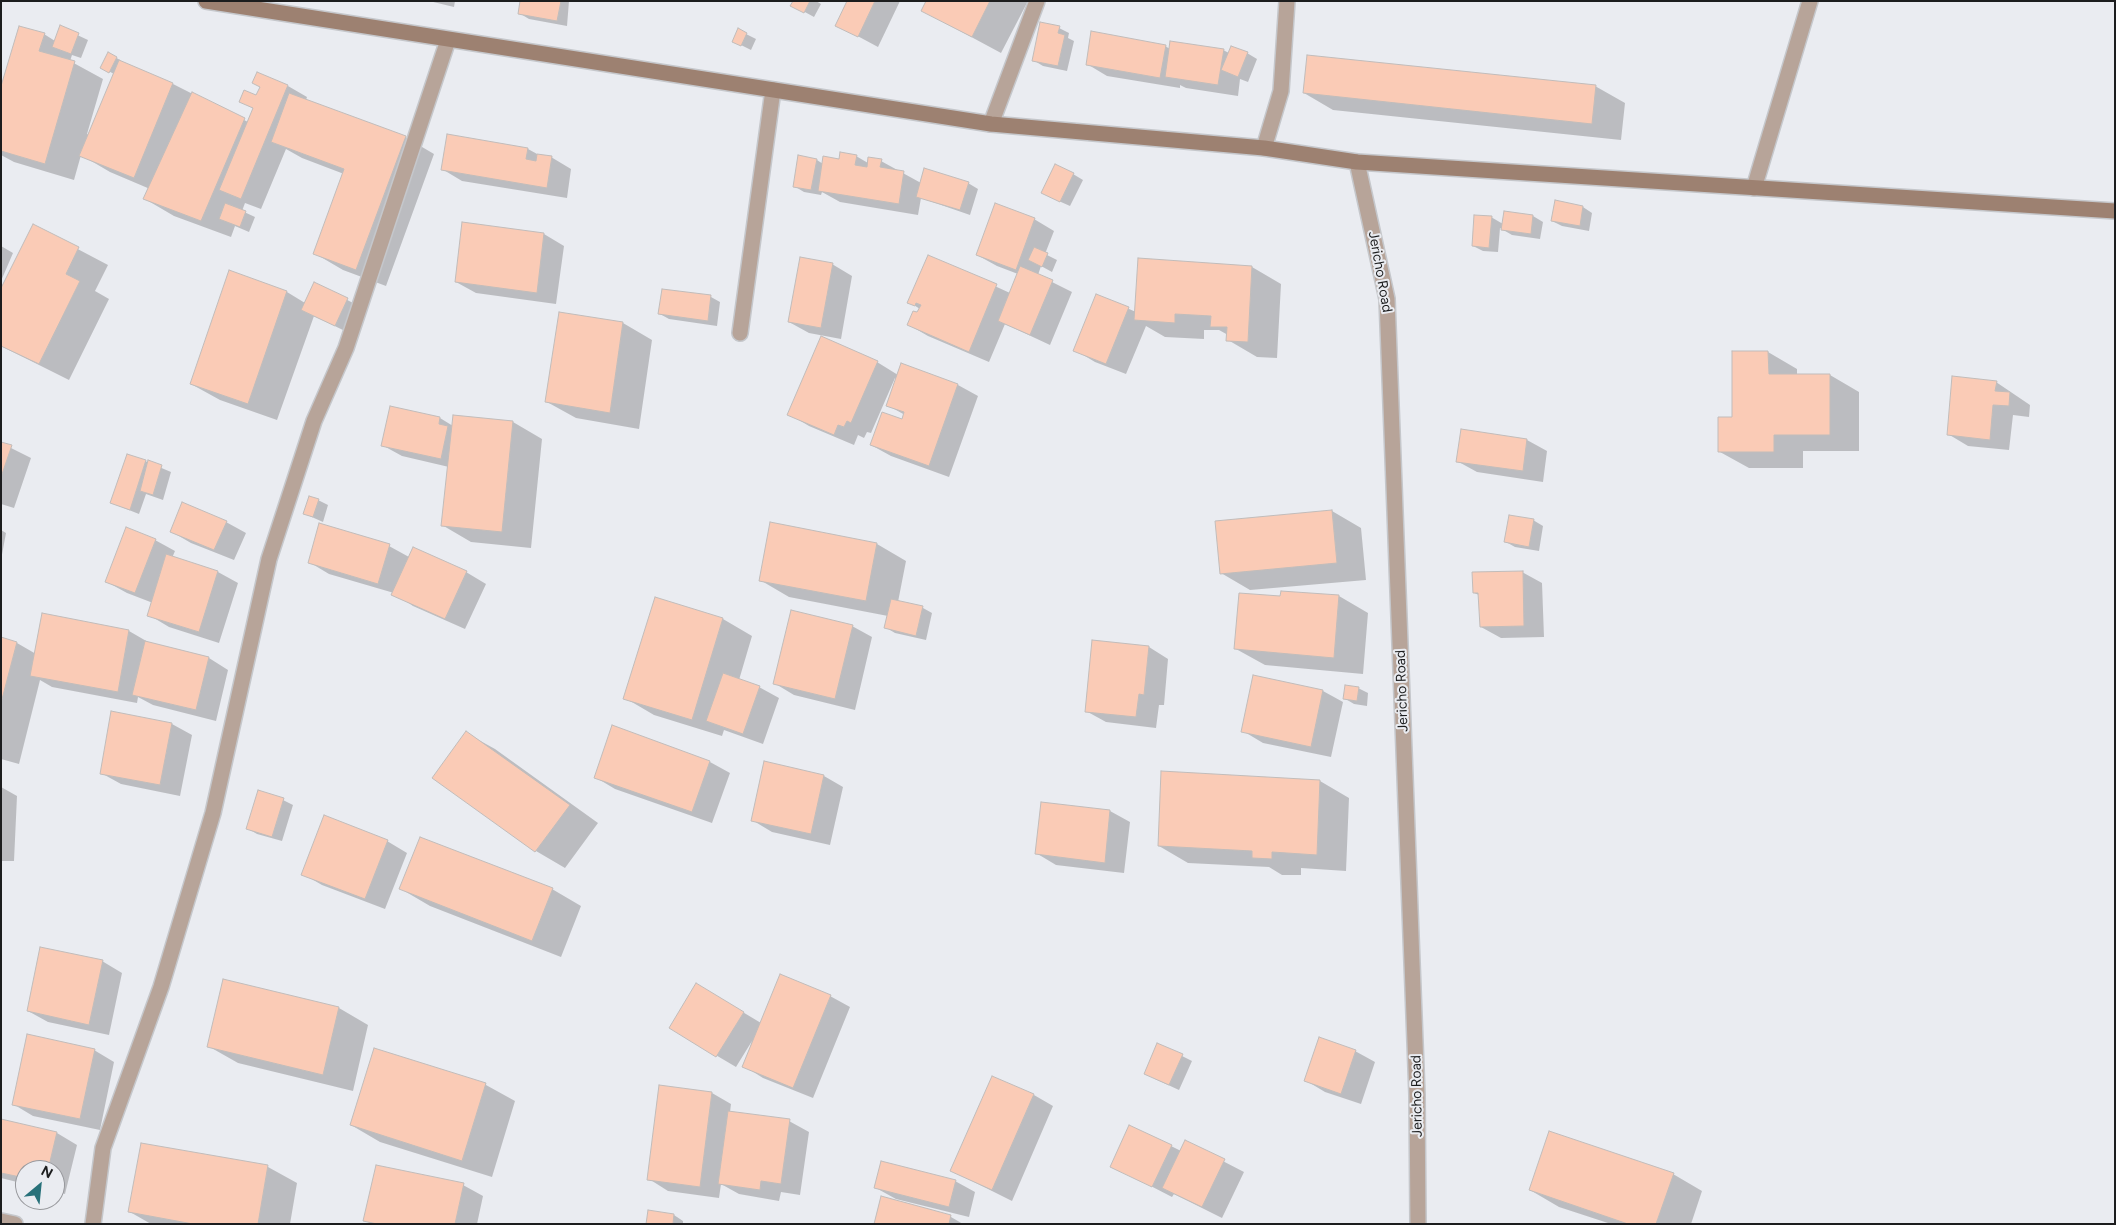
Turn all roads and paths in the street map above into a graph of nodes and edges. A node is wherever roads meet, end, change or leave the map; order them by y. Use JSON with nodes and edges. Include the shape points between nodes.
{"nodes":[{"id":1,"x":206,"y":1,"type":"edge"},
{"id":2,"x":1037,"y":1,"type":"edge"},
{"id":3,"x":1287,"y":1,"type":"edge"},
{"id":4,"x":1810,"y":1,"type":"edge"},
{"id":5,"x":448,"y":40,"type":"junction"},
{"id":6,"x":773,"y":90,"type":"junction"},
{"id":7,"x":991,"y":124,"type":"junction"},
{"id":8,"x":1264,"y":148,"type":"junction"},
{"id":9,"x":1357,"y":162,"type":"junction"},
{"id":10,"x":1754,"y":188,"type":"junction"},
{"id":11,"x":2115,"y":211,"type":"edge"},
{"id":12,"x":740,"y":333,"type":"dead end"},
{"id":13,"x":1,"y":1221,"type":"edge"},
{"id":14,"x":15,"y":1224,"type":"edge"},
{"id":15,"x":93,"y":1224,"type":"edge"},
{"id":16,"x":1418,"y":1224,"type":"edge"}],
"edges":[{"from":1,"to":5,"type":"main road"},
{"from":2,"to":7,"type":"street"},
{"from":3,"to":8,"type":"street","via":[[1281,91]]},
{"from":4,"to":10,"type":"street"},
{"from":5,"to":6,"type":"main road"},
{"from":5,"to":15,"type":"street","via":[[346,348],[314,421],[270,559],[213,814],[161,987],[103,1148]]},
{"from":6,"to":7,"type":"main road"},
{"from":6,"to":12,"type":"street"},
{"from":7,"to":8,"type":"main road"},
{"from":8,"to":9,"type":"main road"},
{"from":9,"to":10,"type":"main road"},
{"from":9,"to":16,"type":"street","name":"Jericho Road","via":[[1387,299],[1417,1076]]},
{"from":10,"to":11,"type":"main road"},
{"from":13,"to":14,"type":"street"}]}
